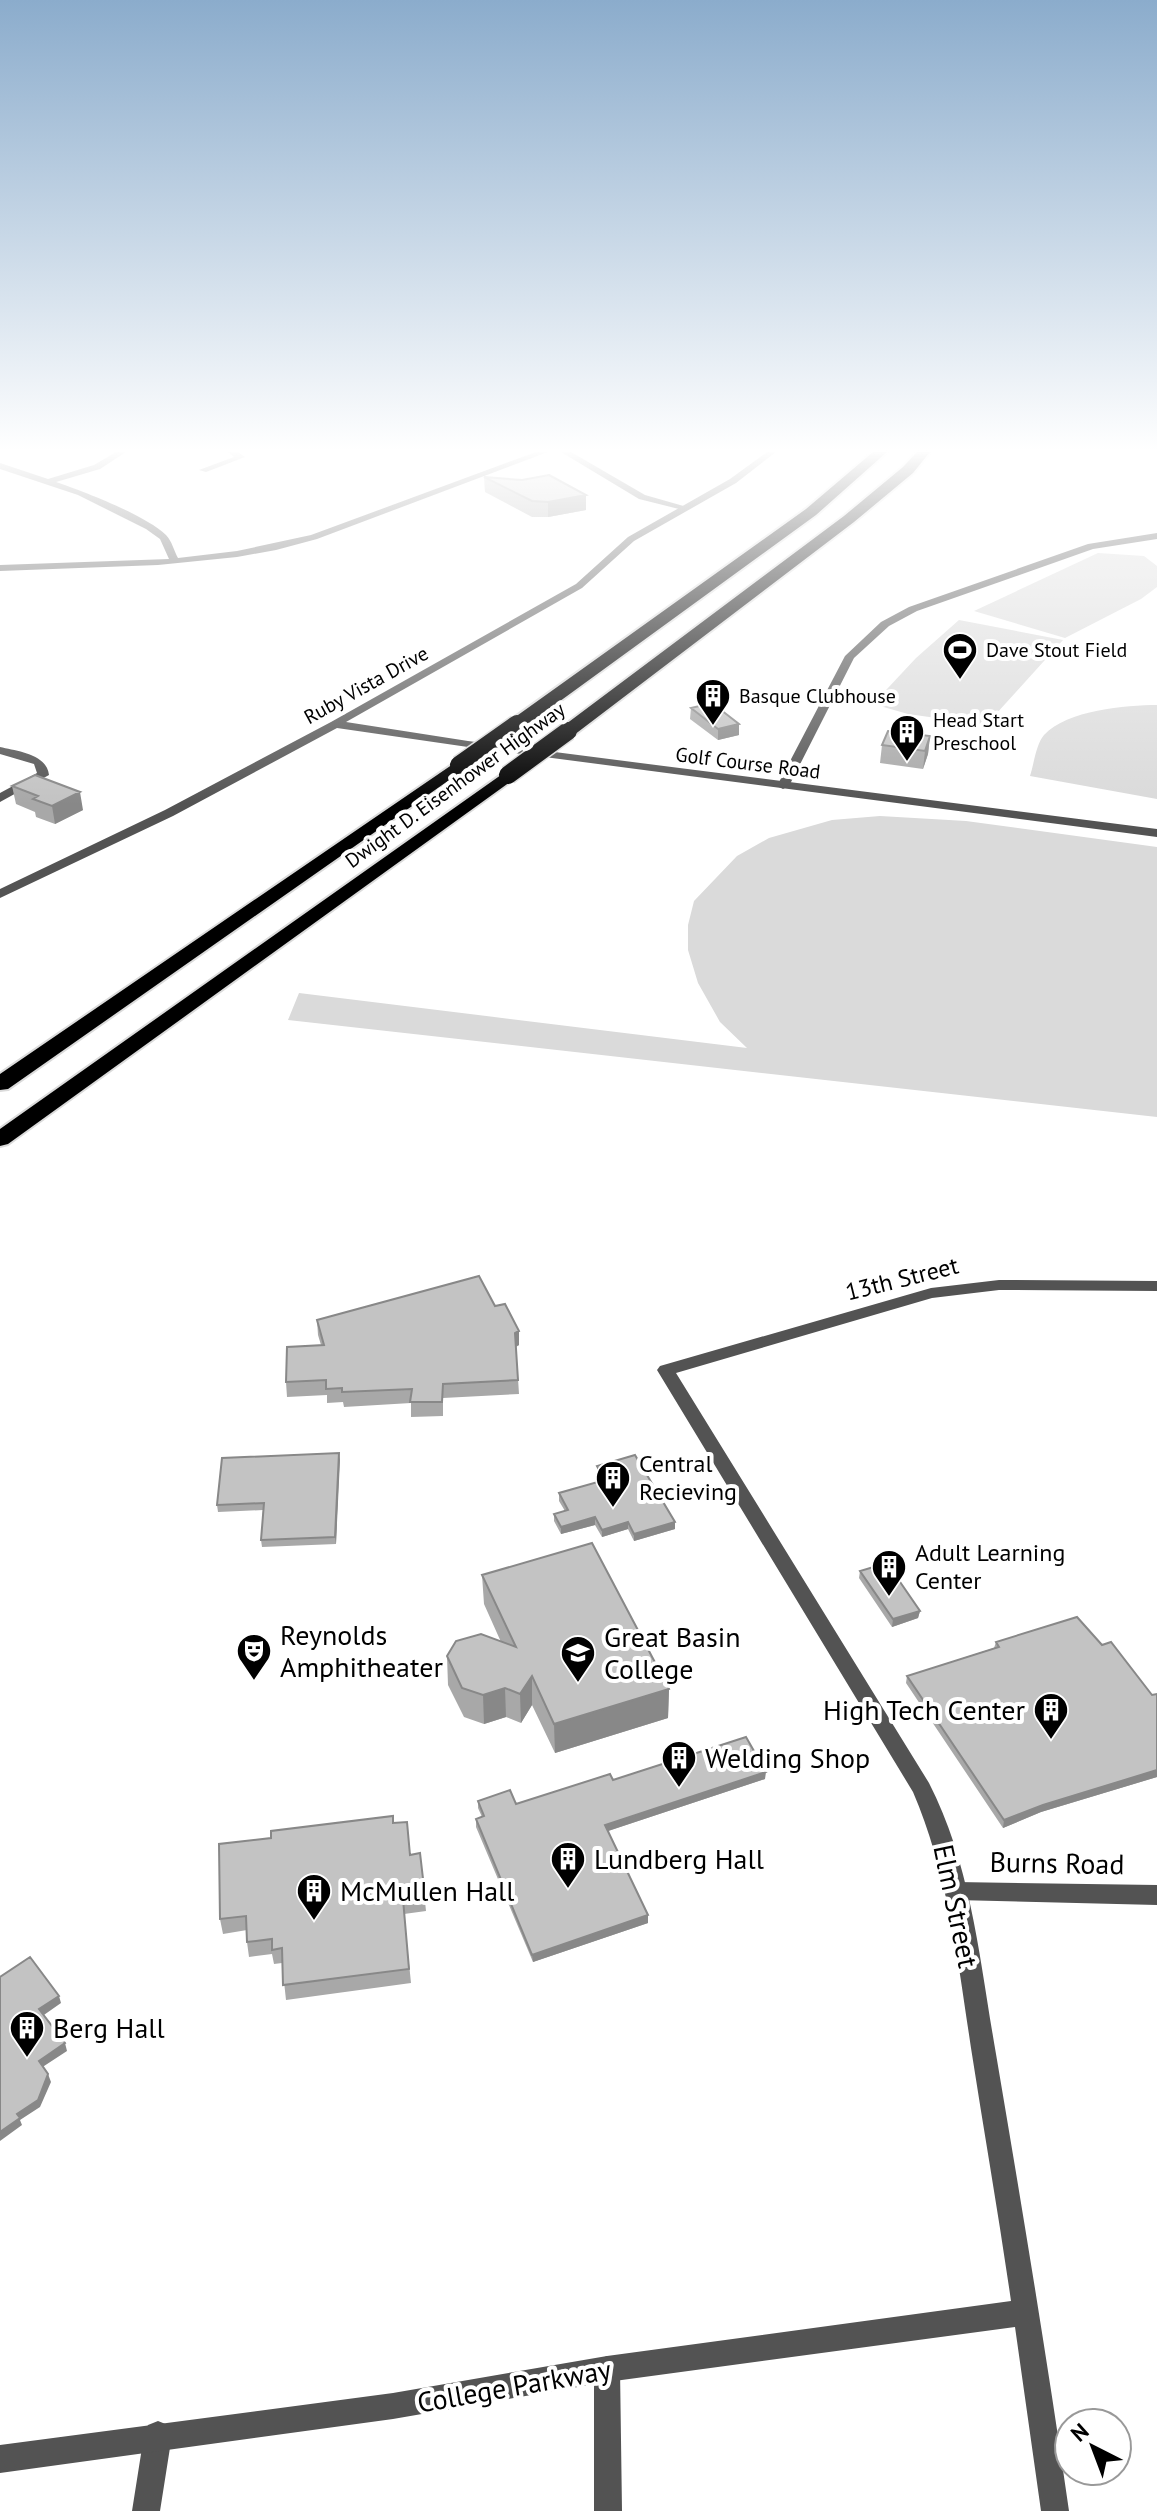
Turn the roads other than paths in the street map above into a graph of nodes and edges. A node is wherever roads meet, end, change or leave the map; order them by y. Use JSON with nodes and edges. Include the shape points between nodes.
{"nodes":[{"id":1,"x":598,"y":569,"type":"edge"},
{"id":2,"x":732,"y":569,"type":"edge"},
{"id":3,"x":782,"y":569,"type":"edge"},
{"id":4,"x":1026,"y":569,"type":"edge"},
{"id":5,"x":368,"y":706,"type":"junction"},
{"id":6,"x":335,"y":724,"type":"junction"},
{"id":7,"x":468,"y":744,"type":"junction"},
{"id":8,"x":0,"y":750,"type":"edge"},
{"id":9,"x":783,"y":786,"type":"junction"},
{"id":10,"x":0,"y":798,"type":"edge"},
{"id":11,"x":1157,"y":833,"type":"edge"},
{"id":12,"x":3,"y":889,"type":"edge"},
{"id":13,"x":0,"y":1084,"type":"edge"},
{"id":14,"x":0,"y":1139,"type":"edge"},
{"id":15,"x":1157,"y":1286,"type":"edge"},
{"id":16,"x":666,"y":1370,"type":"joint"},
{"id":17,"x":956,"y":1891,"type":"junction"},
{"id":18,"x":1157,"y":1895,"type":"edge"},
{"id":19,"x":1027,"y":2312,"type":"junction"},
{"id":20,"x":607,"y":2369,"type":"junction"},
{"id":21,"x":158,"y":2435,"type":"junction"},
{"id":22,"x":0,"y":2459,"type":"edge"},
{"id":23,"x":146,"y":2511,"type":"edge"},
{"id":24,"x":608,"y":2511,"type":"edge"},
{"id":25,"x":1055,"y":2511,"type":"edge"}],
"edges":[{"from":1,"to":5,"type":"street","name":"Ruby Vista Drive","via":[[579,586]]},
{"from":2,"to":13,"type":"highway","name":"Dwight D. Eisenhower Highway","bridge":true},
{"from":3,"to":14,"type":"highway","name":"Dwight D. Eisenhower Highway","bridge":true,"via":[[508,775]]},
{"from":4,"to":9,"type":"street","via":[[885,624],[850,656]]},
{"from":5,"to":6,"type":"street","name":"Ruby Vista Drive"},
{"from":5,"to":7,"type":"street","via":[[385,726]]},
{"from":6,"to":7,"type":"street","name":"Golf Course Road"},
{"from":6,"to":12,"type":"street","name":"Ruby Vista Drive","via":[[169,813]]},
{"from":7,"to":9,"type":"street","name":"Golf Course Road"},
{"from":8,"to":10,"type":"street","via":[[29,758],[43,775]]},
{"from":9,"to":11,"type":"street","name":"Golf Course Road"},
{"from":15,"to":16,"type":"street","name":"13th Street","via":[[970,1286]]},
{"from":16,"to":17,"type":"street","name":"Elm Street","via":[[922,1789],[938,1821]]},
{"from":17,"to":18,"type":"street","name":"Burns Road"},
{"from":17,"to":19,"type":"street","name":"Elm Street"},
{"from":19,"to":20,"type":"street","name":"College Parkway"},
{"from":19,"to":25,"type":"street","name":"Elm Street"},
{"from":20,"to":21,"type":"street","name":"College Parkway","via":[[393,2406]]},
{"from":20,"to":24,"type":"street"},
{"from":21,"to":22,"type":"street","name":"College Parkway"},
{"from":21,"to":23,"type":"street"}]}
